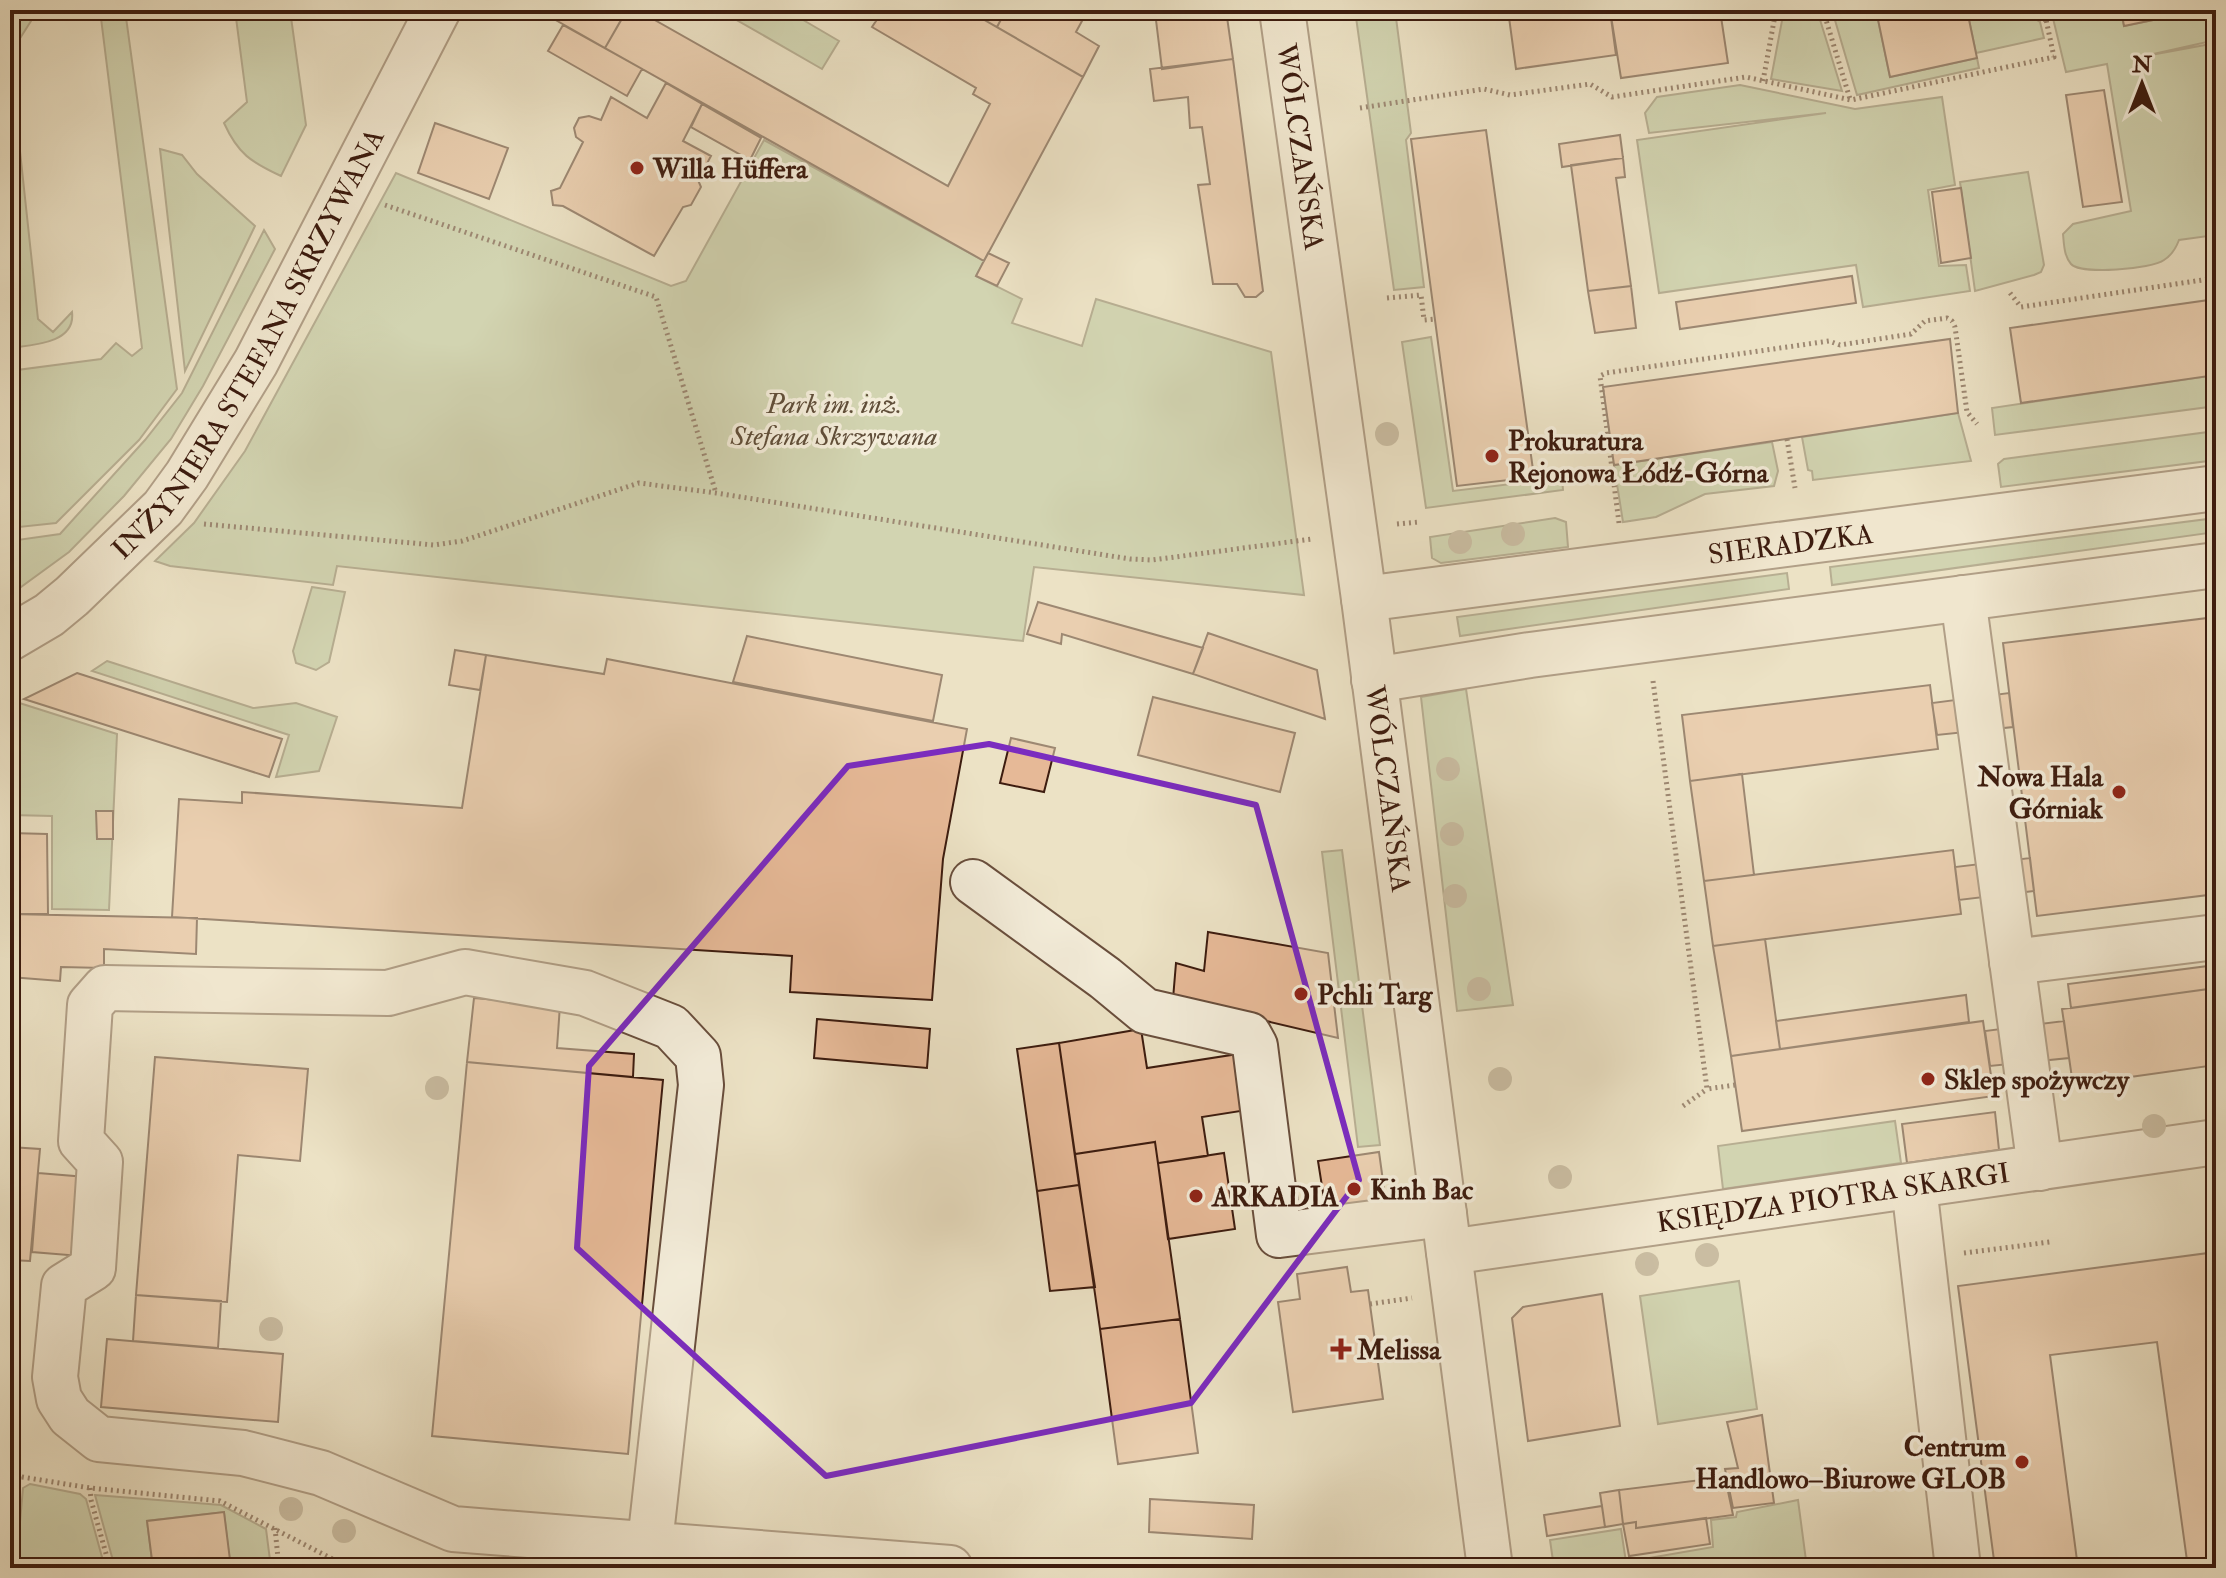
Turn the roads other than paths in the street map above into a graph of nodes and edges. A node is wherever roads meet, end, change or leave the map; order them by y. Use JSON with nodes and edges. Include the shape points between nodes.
{"nodes":[{"id":1,"x":438,"y":10,"type":"edge"},
{"id":2,"x":1282,"y":10,"type":"edge"},
{"id":3,"x":2216,"y":488,"type":"edge"},
{"id":4,"x":2216,"y":565,"type":"edge"},
{"id":5,"x":1963,"y":598,"type":"junction"},
{"id":6,"x":1364,"y":599,"type":"junction"},
{"id":7,"x":10,"y":638,"type":"edge"},
{"id":8,"x":1374,"y":680,"type":"junction"},
{"id":9,"x":973,"y":882,"type":"dead end"},
{"id":10,"x":2216,"y":937,"type":"edge"},
{"id":11,"x":2012,"y":962,"type":"junction"},
{"id":12,"x":2216,"y":1142,"type":"edge"},
{"id":13,"x":2040,"y":1168,"type":"junction"},
{"id":14,"x":1914,"y":1186,"type":"junction"},
{"id":15,"x":1446,"y":1233,"type":"junction"},
{"id":16,"x":650,"y":1543,"type":"junction"},
{"id":17,"x":1484,"y":1567,"type":"edge"},
{"id":18,"x":950,"y":1568,"type":"edge"},
{"id":19,"x":1958,"y":1568,"type":"edge"}],
"edges":[{"from":1,"to":7,"type":"street","name":"INŻYNIERA STEFANA SKRZYWANA","via":[[256,362],[187,475],[163,508],[72,596]]},
{"from":2,"to":6,"type":"street","name":"WÓLCZAŃSKA"},
{"from":3,"to":6,"type":"street","name":"SIERADZKA"},
{"from":4,"to":5,"type":"street"},
{"from":5,"to":8,"type":"street"},
{"from":5,"to":11,"type":"street"},
{"from":6,"to":8,"type":"street","name":"WÓLCZAŃSKA"},
{"from":8,"to":15,"type":"street","name":"WÓLCZAŃSKA"},
{"from":9,"to":15,"type":"street","name":"KSIĘDZA PIOTRA SKARGI","via":[[1145,1011],[1249,1035],[1255,1046],[1279,1235]]},
{"from":10,"to":11,"type":"street"},
{"from":11,"to":13,"type":"street"},
{"from":12,"to":13,"type":"street","name":"KSIĘDZA PIOTRA SKARGI"},
{"from":13,"to":14,"type":"street","name":"KSIĘDZA PIOTRA SKARGI"},
{"from":14,"to":15,"type":"street","name":"KSIĘDZA PIOTRA SKARGI"},
{"from":14,"to":19,"type":"street"},
{"from":15,"to":17,"type":"street","name":"WÓLCZAŃSKA"},
{"from":16,"to":16,"type":"street","via":[[701,1085],[698,1056],[671,1027],[585,993],[465,972],[388,993],[105,988],[90,1005],[81,1141],[100,1162],[93,1268],[64,1286],[55,1377],[59,1399],[70,1416],[99,1439],[243,1453],[321,1473],[453,1529]]},
{"from":16,"to":18,"type":"street"}]}
